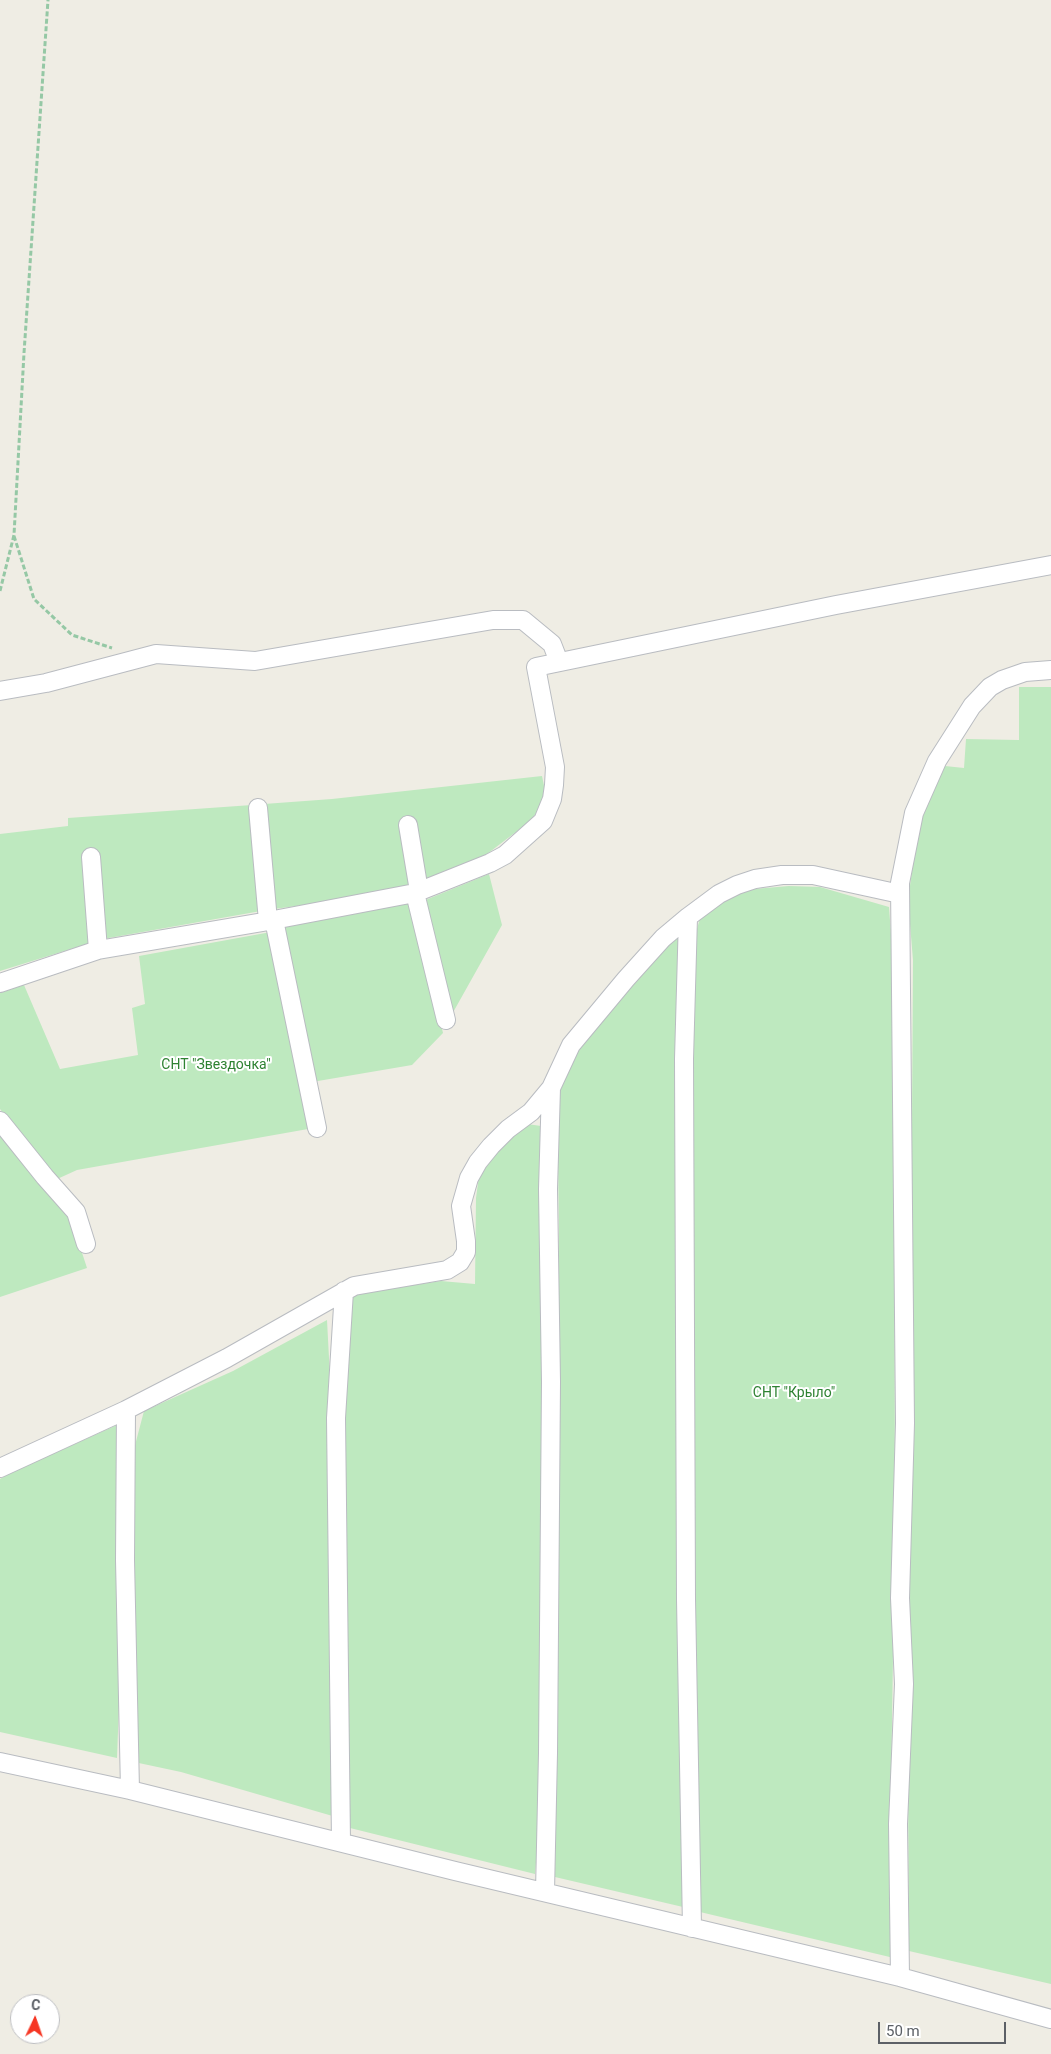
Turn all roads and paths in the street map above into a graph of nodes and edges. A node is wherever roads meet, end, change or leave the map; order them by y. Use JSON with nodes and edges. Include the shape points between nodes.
{"nodes":[{"id":1,"x":48,"y":0,"type":"edge"},
{"id":2,"x":14,"y":535,"type":"junction"},
{"id":3,"x":1051,"y":565,"type":"edge"},
{"id":4,"x":0,"y":591,"type":"edge"},
{"id":5,"x":115,"y":649,"type":"dead end"},
{"id":6,"x":559,"y":662,"type":"junction"},
{"id":7,"x":1051,"y":670,"type":"edge"},
{"id":8,"x":0,"y":691,"type":"edge"},
{"id":9,"x":258,"y":808,"type":"dead end"},
{"id":10,"x":408,"y":825,"type":"dead end"},
{"id":11,"x":90,"y":857,"type":"dead end"},
{"id":12,"x":417,"y":892,"type":"junction"},
{"id":13,"x":900,"y":894,"type":"junction"},
{"id":14,"x":688,"y":917,"type":"junction"},
{"id":15,"x":271,"y":921,"type":"junction"},
{"id":16,"x":98,"y":950,"type":"junction"},
{"id":17,"x":0,"y":983,"type":"edge"},
{"id":18,"x":446,"y":1020,"type":"dead end"},
{"id":19,"x":550,"y":1088,"type":"junction"},
{"id":20,"x":0,"y":1121,"type":"edge"},
{"id":21,"x":317,"y":1128,"type":"dead end"},
{"id":22,"x":86,"y":1244,"type":"dead end"},
{"id":23,"x":344,"y":1291,"type":"junction"},
{"id":24,"x":126,"y":1410,"type":"junction"},
{"id":25,"x":0,"y":1468,"type":"edge"},
{"id":26,"x":0,"y":1762,"type":"edge"},
{"id":27,"x":130,"y":1790,"type":"junction"},
{"id":28,"x":341,"y":1842,"type":"junction"},
{"id":29,"x":545,"y":1892,"type":"junction"},
{"id":30,"x":692,"y":1928,"type":"junction"},
{"id":31,"x":900,"y":1977,"type":"junction"},
{"id":32,"x":1051,"y":2019,"type":"edge"}],
"edges":[{"from":1,"to":2,"type":"path"},
{"from":2,"to":4,"type":"path"},
{"from":2,"to":5,"type":"path","via":[[34,599],[72,635]]},
{"from":3,"to":6,"type":"street"},
{"from":6,"to":8,"type":"street","via":[[552,644],[523,620],[493,620],[255,661],[156,654],[46,683]]},
{"from":6,"to":12,"type":"street","via":[[536,666],[555,767],[552,799],[543,821],[505,855]]},
{"from":7,"to":13,"type":"street","via":[[1025,672],[1002,680],[990,687],[972,706],[937,761],[914,813]]},
{"from":9,"to":15,"type":"street"},
{"from":10,"to":12,"type":"street"},
{"from":11,"to":16,"type":"street"},
{"from":12,"to":15,"type":"street"},
{"from":12,"to":18,"type":"street"},
{"from":13,"to":14,"type":"street","via":[[813,875],[782,875],[737,885]]},
{"from":13,"to":31,"type":"street","via":[[905,1423],[900,1598],[904,1684],[898,1824]]},
{"from":14,"to":19,"type":"street","via":[[638,965],[570,1045]]},
{"from":14,"to":30,"type":"street","via":[[684,1059],[686,1579]]},
{"from":15,"to":16,"type":"street"},
{"from":15,"to":21,"type":"street"},
{"from":16,"to":17,"type":"street"},
{"from":19,"to":23,"type":"street","via":[[531,1112],[491,1146],[469,1178],[462,1206],[466,1252],[460,1262],[447,1270],[354,1286]]},
{"from":19,"to":29,"type":"street","via":[[551,1382]]},
{"from":20,"to":22,"type":"street","via":[[76,1212]]},
{"from":23,"to":24,"type":"street","via":[[227,1358]]},
{"from":23,"to":28,"type":"street","via":[[336,1418]]},
{"from":24,"to":25,"type":"street"},
{"from":24,"to":27,"type":"street","via":[[125,1560]]},
{"from":26,"to":27,"type":"street"},
{"from":27,"to":28,"type":"street"},
{"from":28,"to":29,"type":"street"},
{"from":29,"to":30,"type":"street"},
{"from":30,"to":31,"type":"street"},
{"from":31,"to":32,"type":"street"}]}
